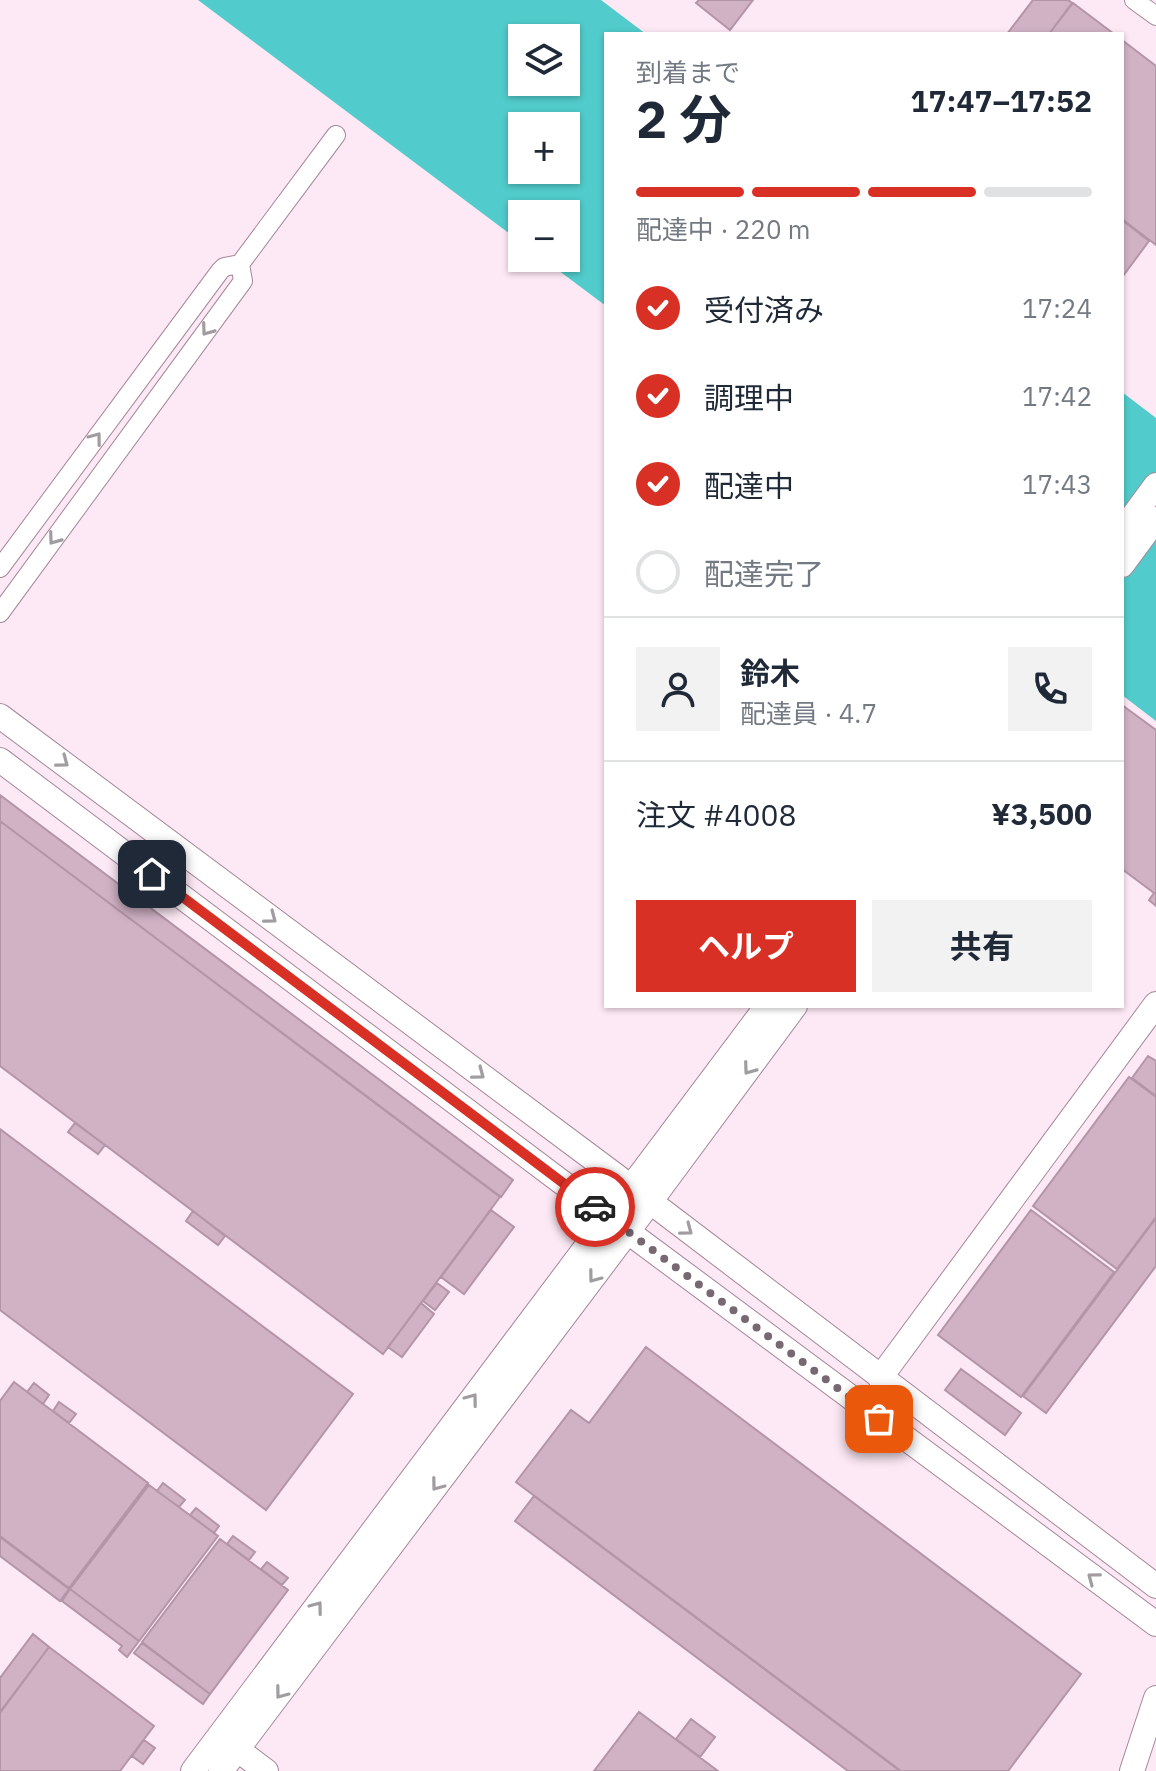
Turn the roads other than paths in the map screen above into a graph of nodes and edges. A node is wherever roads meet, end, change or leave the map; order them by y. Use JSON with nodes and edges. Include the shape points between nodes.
{"nodes":[{"id":1,"x":1134,"y":0,"type":"edge"},
{"id":2,"x":1156,"y":16,"type":"edge"},
{"id":3,"x":336,"y":135,"type":"dead end"},
{"id":4,"x":240,"y":264,"type":"junction"},
{"id":5,"x":1156,"y":485,"type":"edge"},
{"id":6,"x":1156,"y":519,"type":"edge"},
{"id":7,"x":1124,"y":528,"type":"edge"},
{"id":8,"x":1124,"y":562,"type":"edge"},
{"id":9,"x":0,"y":568,"type":"edge"},
{"id":10,"x":0,"y":613,"type":"edge"},
{"id":11,"x":0,"y":716,"type":"edge"},
{"id":12,"x":0,"y":760,"type":"edge"},
{"id":13,"x":1156,"y":1004,"type":"edge"},
{"id":14,"x":766,"y":1008,"type":"edge"},
{"id":15,"x":793,"y":1008,"type":"edge"},
{"id":16,"x":641,"y":1195,"type":"junction"},
{"id":17,"x":618,"y":1224,"type":"junction"},
{"id":18,"x":880,"y":1378,"type":"junction"},
{"id":19,"x":1156,"y":1586,"type":"edge"},
{"id":20,"x":1156,"y":1624,"type":"edge"},
{"id":21,"x":1156,"y":1698,"type":"edge"},
{"id":22,"x":228,"y":1743,"type":"junction"},
{"id":23,"x":193,"y":1771,"type":"edge"},
{"id":24,"x":221,"y":1771,"type":"edge"},
{"id":25,"x":266,"y":1771,"type":"edge"},
{"id":26,"x":1132,"y":1771,"type":"edge"}],
"edges":[{"from":1,"to":2,"type":"street"},
{"from":3,"to":4,"type":"street"},
{"from":9,"to":4,"type":"street","one_way":true,"via":[[220,271]]},
{"from":4,"to":10,"type":"street","one_way":true,"via":[[243,281]]},
{"from":5,"to":7,"type":"street"},
{"from":6,"to":8,"type":"street"},
{"from":11,"to":16,"type":"street","one_way":true},
{"from":12,"to":17,"type":"street"},
{"from":13,"to":18,"type":"street"},
{"from":14,"to":16,"type":"street"},
{"from":15,"to":16,"type":"street","one_way":true},
{"from":16,"to":17,"type":"street"},
{"from":16,"to":18,"type":"street","one_way":true},
{"from":20,"to":17,"type":"street","one_way":true},
{"from":17,"to":22,"type":"street"},
{"from":18,"to":19,"type":"street"},
{"from":21,"to":26,"type":"street"},
{"from":22,"to":23,"type":"street"},
{"from":22,"to":24,"type":"street"},
{"from":22,"to":25,"type":"street"}]}
